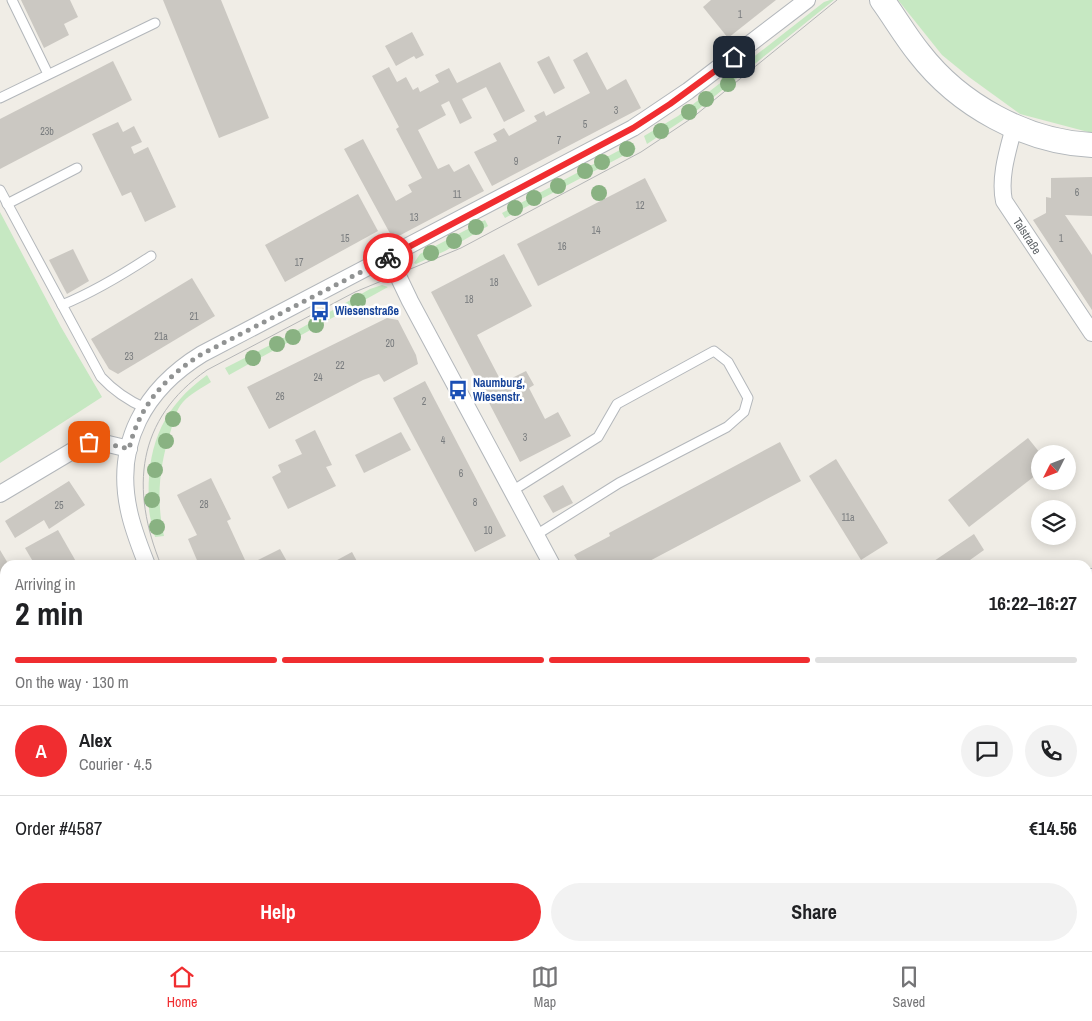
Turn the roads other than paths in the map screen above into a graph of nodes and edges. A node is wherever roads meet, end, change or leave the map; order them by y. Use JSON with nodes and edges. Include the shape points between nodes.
{"nodes":[{"id":1,"x":12,"y":0,"type":"edge"},
{"id":2,"x":808,"y":0,"type":"edge"},
{"id":3,"x":882,"y":0,"type":"edge"},
{"id":4,"x":155,"y":24,"type":"dead end"},
{"id":5,"x":48,"y":74,"type":"junction"},
{"id":6,"x":0,"y":98,"type":"edge"},
{"id":7,"x":1014,"y":127,"type":"junction"},
{"id":8,"x":1092,"y":145,"type":"edge"},
{"id":9,"x":77,"y":168,"type":"dead end"},
{"id":10,"x":0,"y":190,"type":"edge"},
{"id":11,"x":7,"y":204,"type":"junction"},
{"id":12,"x":151,"y":256,"type":"dead end"},
{"id":13,"x":389,"y":257,"type":"junction"},
{"id":14,"x":62,"y":305,"type":"junction"},
{"id":15,"x":1092,"y":333,"type":"edge"},
{"id":16,"x":144,"y":408,"type":"junction"},
{"id":17,"x":129,"y":449,"type":"junction"},
{"id":18,"x":512,"y":491,"type":"junction"},
{"id":19,"x":0,"y":494,"type":"edge"},
{"id":20,"x":536,"y":535,"type":"junction"},
{"id":21,"x":145,"y":560,"type":"edge"},
{"id":22,"x":549,"y":560,"type":"edge"}],
"edges":[{"from":1,"to":5,"type":"lane"},
{"from":2,"to":13,"type":"street","via":[[688,91],[633,128]]},
{"from":3,"to":7,"type":"main road","via":[[920,54],[945,82],[972,103]]},
{"from":4,"to":5,"type":"lane"},
{"from":5,"to":6,"type":"lane"},
{"from":7,"to":8,"type":"main road","via":[[1072,144]]},
{"from":7,"to":15,"type":"street","name":"Talstraße","via":[[1003,177],[1004,201]]},
{"from":9,"to":11,"type":"lane"},
{"from":10,"to":11,"type":"lane"},
{"from":11,"to":14,"type":"lane"},
{"from":12,"to":14,"type":"lane","via":[[104,286]]},
{"from":13,"to":16,"type":"street","via":[[202,354],[168,379]]},
{"from":13,"to":18,"type":"street"},
{"from":14,"to":16,"type":"lane","via":[[101,377],[114,391]]},
{"from":16,"to":17,"type":"street"},
{"from":17,"to":19,"type":"street","via":[[100,442],[84,444]]},
{"from":17,"to":21,"type":"street","via":[[124,476],[127,501]]},
{"from":18,"to":20,"type":"street"},
{"from":18,"to":20,"type":"lane","via":[[598,437],[617,404],[714,351],[728,362],[748,398],[744,412],[726,427],[619,483]]},
{"from":20,"to":22,"type":"street"}]}
